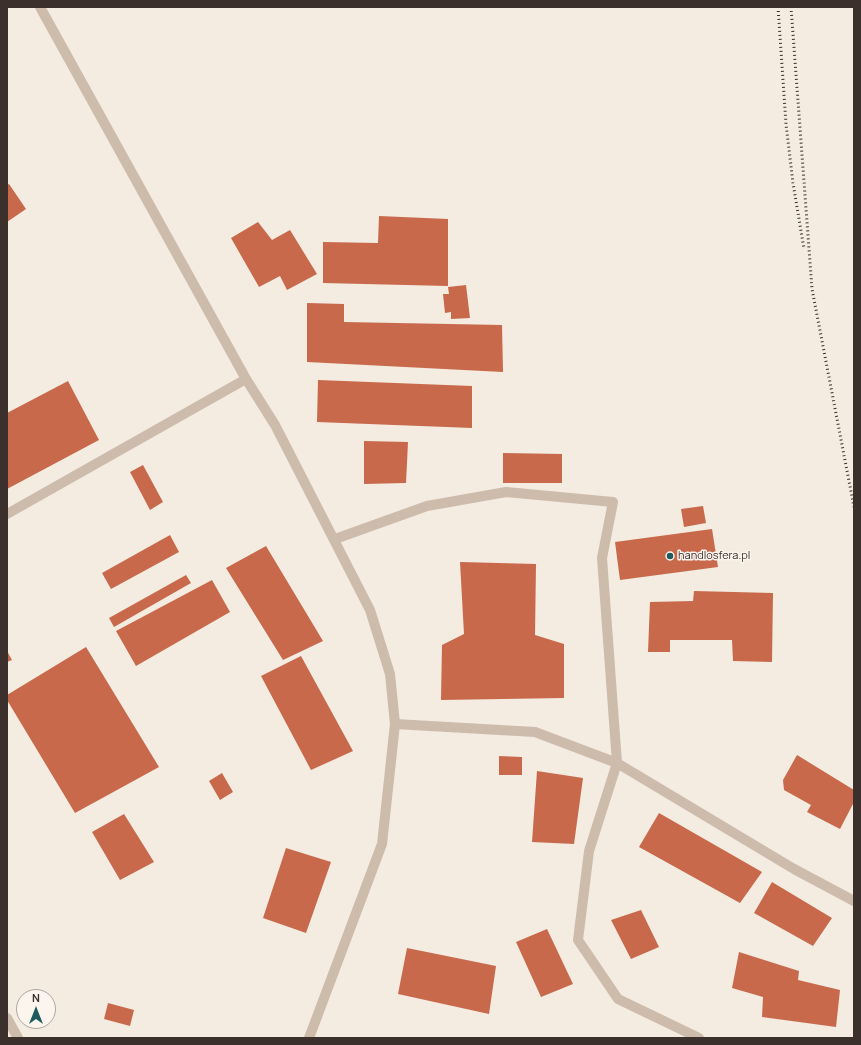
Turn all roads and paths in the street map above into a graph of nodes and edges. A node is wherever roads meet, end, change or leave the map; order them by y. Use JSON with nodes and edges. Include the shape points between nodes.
{"nodes":[{"id":1,"x":40,"y":7,"type":"edge"},
{"id":2,"x":246,"y":379,"type":"junction"},
{"id":3,"x":7,"y":514,"type":"edge"},
{"id":4,"x":335,"y":539,"type":"junction"},
{"id":5,"x":395,"y":724,"type":"junction"},
{"id":6,"x":617,"y":763,"type":"junction"},
{"id":7,"x":854,"y":901,"type":"edge"},
{"id":8,"x":7,"y":1018,"type":"edge"},
{"id":9,"x":18,"y":1038,"type":"edge"},
{"id":10,"x":309,"y":1038,"type":"edge"},
{"id":11,"x":699,"y":1038,"type":"edge"}],
"edges":[{"from":1,"to":2,"type":"street"},
{"from":2,"to":3,"type":"street"},
{"from":2,"to":4,"type":"street","via":[[275,425]]},
{"from":4,"to":5,"type":"street","via":[[370,610],[390,674]]},
{"from":4,"to":6,"type":"street","via":[[427,506],[506,492],[614,502],[602,558]]},
{"from":5,"to":6,"type":"street","via":[[535,732]]},
{"from":5,"to":10,"type":"street","via":[[382,844]]},
{"from":6,"to":7,"type":"street"},
{"from":6,"to":11,"type":"street","via":[[588,851],[578,940],[618,999]]},
{"from":8,"to":9,"type":"street"}]}
